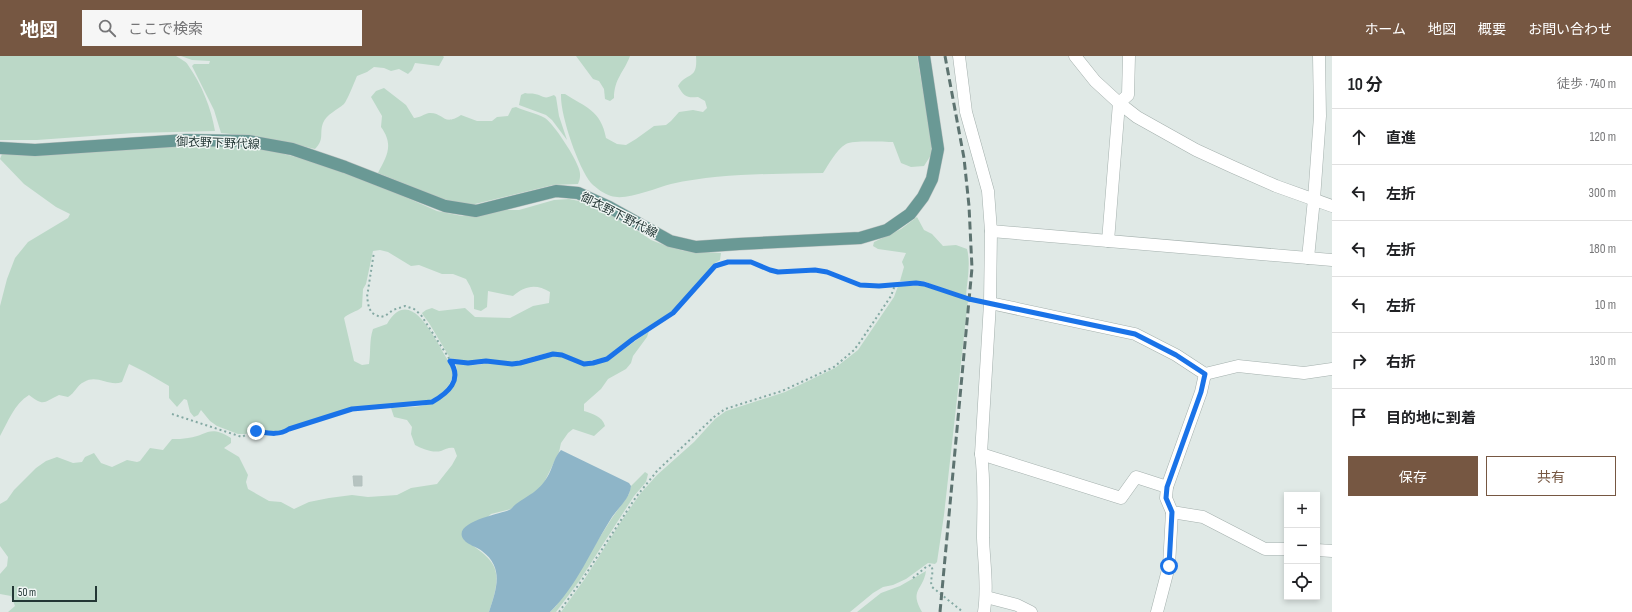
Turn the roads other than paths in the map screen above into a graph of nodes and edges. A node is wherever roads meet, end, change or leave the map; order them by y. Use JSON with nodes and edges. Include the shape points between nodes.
{"nodes":[{"id":1,"x":924,"y":56,"type":"edge"},
{"id":2,"x":959,"y":56,"type":"edge"},
{"id":3,"x":1075,"y":56,"type":"edge"},
{"id":4,"x":1129,"y":56,"type":"edge"},
{"id":5,"x":1319,"y":56,"type":"edge"},
{"id":6,"x":1119,"y":103,"type":"junction"},
{"id":7,"x":0,"y":148,"type":"edge"},
{"id":8,"x":1314,"y":199,"type":"junction"},
{"id":9,"x":1332,"y":206,"type":"edge"},
{"id":10,"x":991,"y":231,"type":"junction"},
{"id":11,"x":1108,"y":241,"type":"junction"},
{"id":12,"x":1308,"y":258,"type":"junction"},
{"id":13,"x":1332,"y":260,"type":"edge"},
{"id":14,"x":990,"y":303,"type":"junction"},
{"id":15,"x":1332,"y":369,"type":"edge"},
{"id":16,"x":1205,"y":374,"type":"junction"},
{"id":17,"x":981,"y":454,"type":"junction"},
{"id":18,"x":1167,"y":487,"type":"junction"},
{"id":19,"x":1172,"y":512,"type":"junction"},
{"id":20,"x":1284,"y":550,"type":"edge"},
{"id":21,"x":1320,"y":550,"type":"edge"},
{"id":22,"x":1332,"y":551,"type":"edge"},
{"id":23,"x":986,"y":597,"type":"junction"},
{"id":24,"x":984,"y":612,"type":"edge"},
{"id":25,"x":1031,"y":612,"type":"edge"},
{"id":26,"x":1157,"y":612,"type":"edge"}],
"edges":[{"from":1,"to":7,"type":"main road","name":"御衣野下野代線","via":[[938,149],[932,179],[923,198],[910,214],[887,230],[860,238],[696,247],[670,241],[609,207],[578,194],[556,191],[476,211],[445,206],[292,148],[248,142],[186,140],[35,150]]},
{"from":2,"to":10,"type":"street","via":[[966,112],[988,192]]},
{"from":3,"to":6,"type":"street","via":[[1095,81]]},
{"from":4,"to":6,"type":"street","via":[[1128,95]]},
{"from":5,"to":8,"type":"street","via":[[1320,116]]},
{"from":6,"to":8,"type":"street","via":[[1137,117],[1196,150],[1276,186]]},
{"from":6,"to":11,"type":"street"},
{"from":8,"to":9,"type":"street"},
{"from":8,"to":12,"type":"street"},
{"from":10,"to":11,"type":"street"},
{"from":10,"to":14,"type":"street"},
{"from":11,"to":12,"type":"street"},
{"from":12,"to":13,"type":"street"},
{"from":14,"to":16,"type":"street","via":[[1135,334],[1176,355]]},
{"from":14,"to":17,"type":"street"},
{"from":15,"to":16,"type":"street","via":[[1304,372],[1238,366]]},
{"from":16,"to":18,"type":"street"},
{"from":17,"to":18,"type":"street","via":[[1121,498],[1136,477]]},
{"from":17,"to":23,"type":"street","via":[[984,476],[983,538]]},
{"from":18,"to":19,"type":"street","via":[[1166,498]]},
{"from":19,"to":20,"type":"street","via":[[1203,517],[1265,550]]},
{"from":19,"to":26,"type":"street","via":[[1169,566]]},
{"from":21,"to":22,"type":"street"},
{"from":23,"to":24,"type":"street"},
{"from":23,"to":25,"type":"street","via":[[1017,605]]}]}
